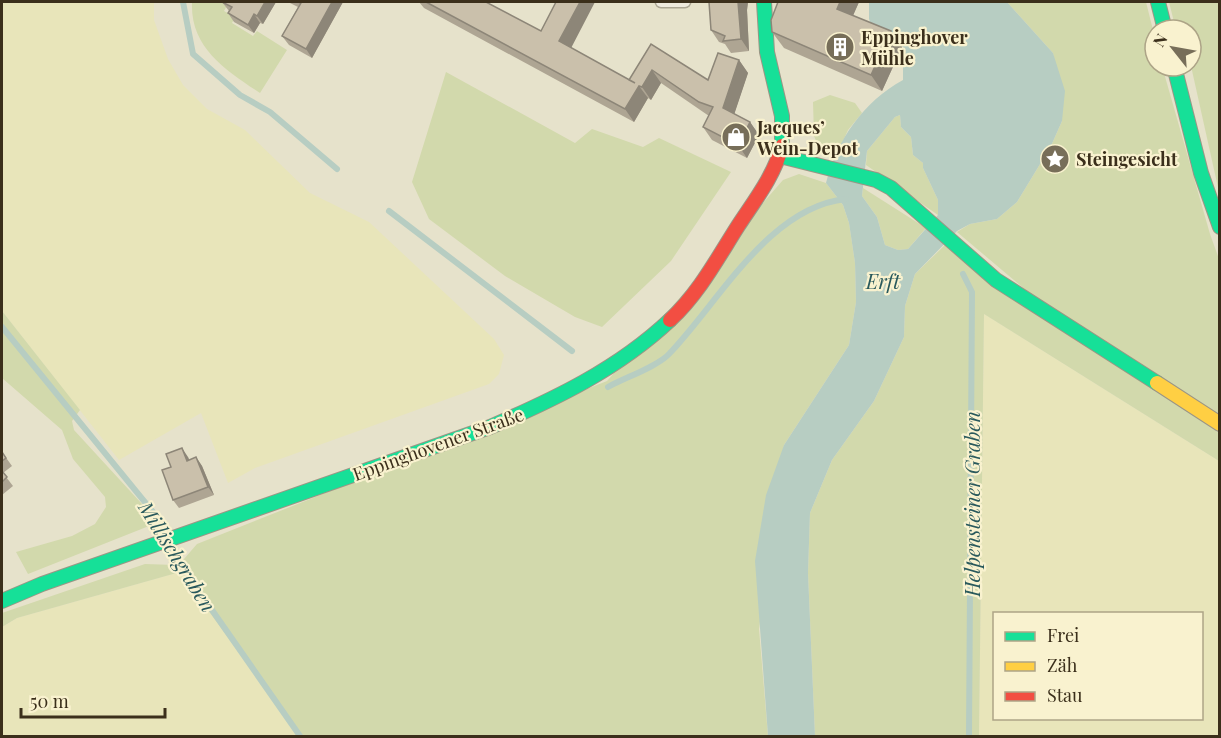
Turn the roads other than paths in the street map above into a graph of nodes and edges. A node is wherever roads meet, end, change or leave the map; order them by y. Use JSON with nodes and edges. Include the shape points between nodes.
{"nodes":[{"id":1,"x":661,"y":2,"type":"edge"},
{"id":2,"x":685,"y":2,"type":"edge"},
{"id":3,"x":764,"y":2,"type":"edge"},
{"id":4,"x":1158,"y":2,"type":"edge"},
{"id":5,"x":1162,"y":18,"type":"edge"},
{"id":6,"x":1177,"y":78,"type":"edge"},
{"id":7,"x":780,"y":156,"type":"junction"},
{"id":8,"x":1220,"y":227,"type":"edge"},
{"id":9,"x":1220,"y":424,"type":"edge"},
{"id":10,"x":2,"y":599,"type":"edge"}],
"edges":[{"from":1,"to":2,"type":"lane"},
{"from":3,"to":7,"type":"main road","via":[[763,27],[783,131]]},
{"from":4,"to":5,"type":"main road"},
{"from":6,"to":8,"type":"main road","via":[[1201,173]]},
{"from":7,"to":9,"type":"main road","via":[[876,180],[891,188],[1003,285]]},
{"from":7,"to":10,"type":"main road","name":"Eppinghovener Straße","via":[[697,290],[669,321],[604,374],[560,398],[490,427]]}]}
